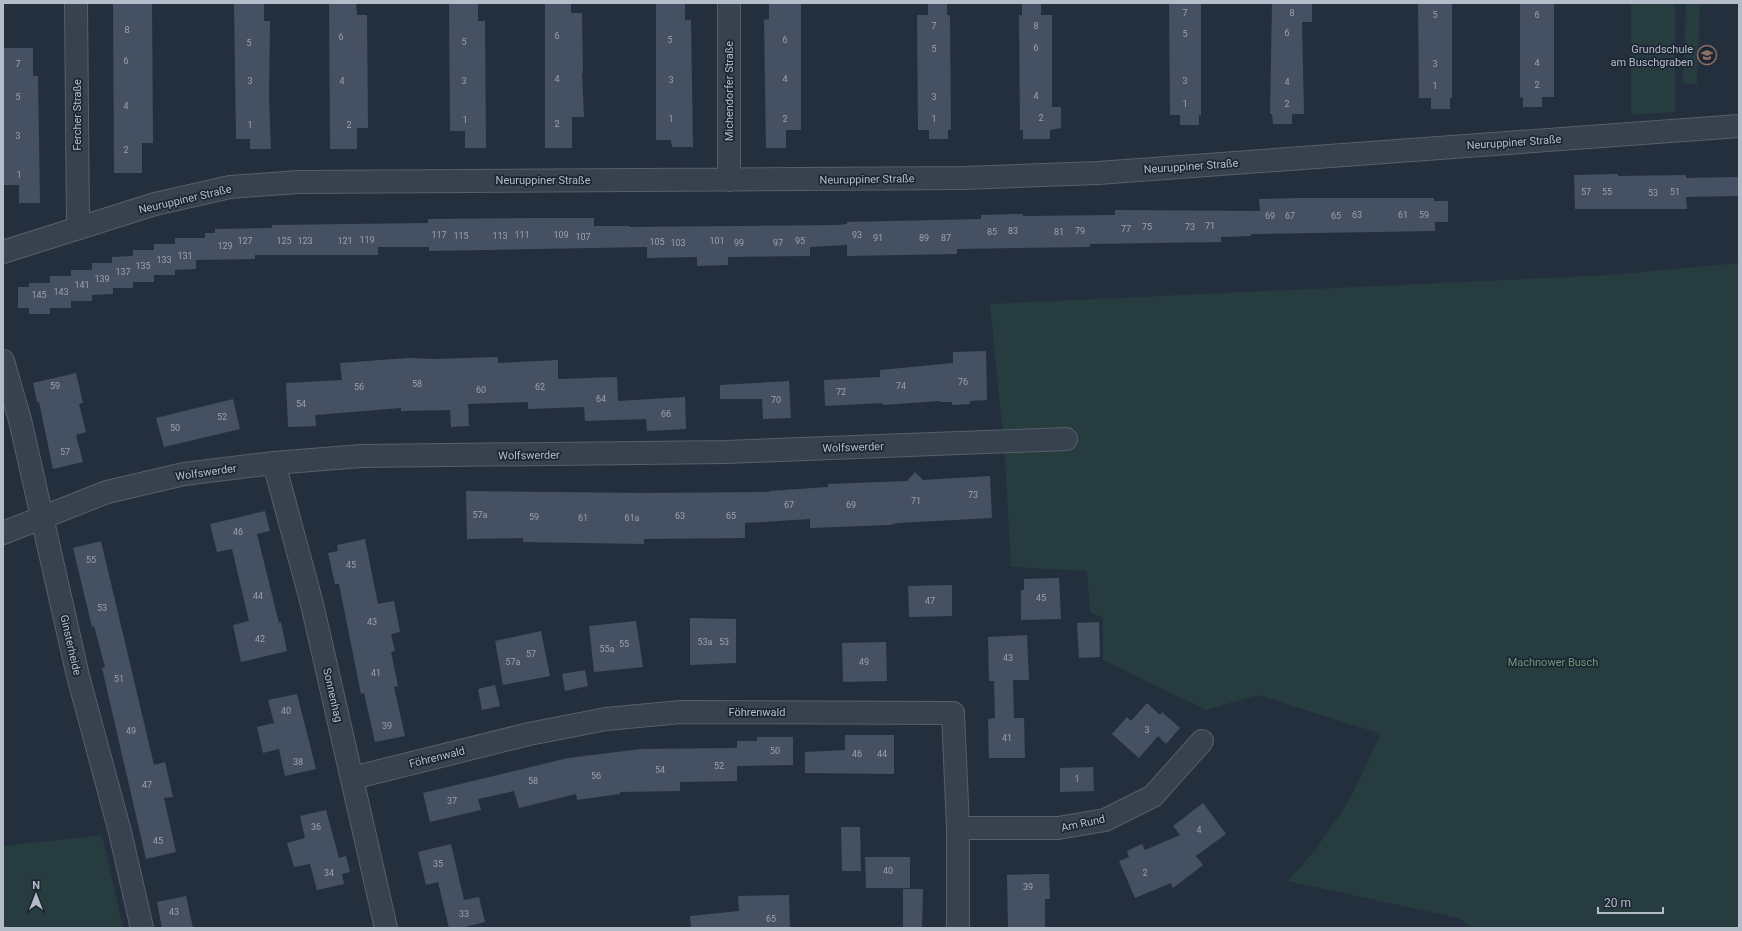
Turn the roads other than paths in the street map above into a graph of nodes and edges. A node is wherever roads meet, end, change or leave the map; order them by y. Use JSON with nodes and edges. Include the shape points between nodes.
{"nodes":[{"id":1,"x":76,"y":3,"type":"edge"},
{"id":2,"x":729,"y":3,"type":"edge"},
{"id":3,"x":1739,"y":126,"type":"edge"},
{"id":4,"x":729,"y":180,"type":"junction"},
{"id":5,"x":78,"y":227,"type":"junction"},
{"id":6,"x":3,"y":252,"type":"edge"},
{"id":7,"x":3,"y":362,"type":"edge"},
{"id":8,"x":1066,"y":439,"type":"dead end"},
{"id":9,"x":274,"y":463,"type":"junction"},
{"id":10,"x":43,"y":516,"type":"junction"},
{"id":11,"x":3,"y":533,"type":"edge"},
{"id":12,"x":1202,"y":741,"type":"dead end"},
{"id":13,"x":352,"y":778,"type":"junction"},
{"id":14,"x":958,"y":828,"type":"junction"},
{"id":15,"x":142,"y":928,"type":"edge"},
{"id":16,"x":386,"y":928,"type":"edge"},
{"id":17,"x":958,"y":928,"type":"edge"}],
"edges":[{"from":1,"to":5,"type":"street","name":"Fercher Straße"},
{"from":2,"to":4,"type":"street","name":"Michendorfer Straße"},
{"from":3,"to":4,"type":"street","name":"Neuruppiner Straße","via":[[1098,173]]},
{"from":4,"to":5,"type":"street","name":"Neuruppiner Straße","via":[[298,182],[230,187],[155,204]]},
{"from":5,"to":6,"type":"street","name":"Neuruppiner Straße"},
{"from":7,"to":10,"type":"street","name":"Ginsterheide"},
{"from":8,"to":9,"type":"street","name":"Wolfswerder","via":[[726,452],[361,456]]},
{"from":9,"to":10,"type":"street","name":"Wolfswerder","via":[[184,474],[107,492]]},
{"from":9,"to":13,"type":"street","name":"Sonnenhag","via":[[312,604]]},
{"from":10,"to":11,"type":"street","name":"Wolfswerder"},
{"from":10,"to":15,"type":"street","name":"Ginsterheide","via":[[78,676],[120,832]]},
{"from":12,"to":14,"type":"street","name":"Am Rund","via":[[1153,796],[1105,820],[1058,828]]},
{"from":13,"to":14,"type":"street","name":"Föhrenwald","via":[[529,734],[606,719],[682,712],[953,713]]},
{"from":13,"to":16,"type":"street","name":"Sonnenhag"},
{"from":14,"to":17,"type":"street","name":"Föhrenwald"}]}
